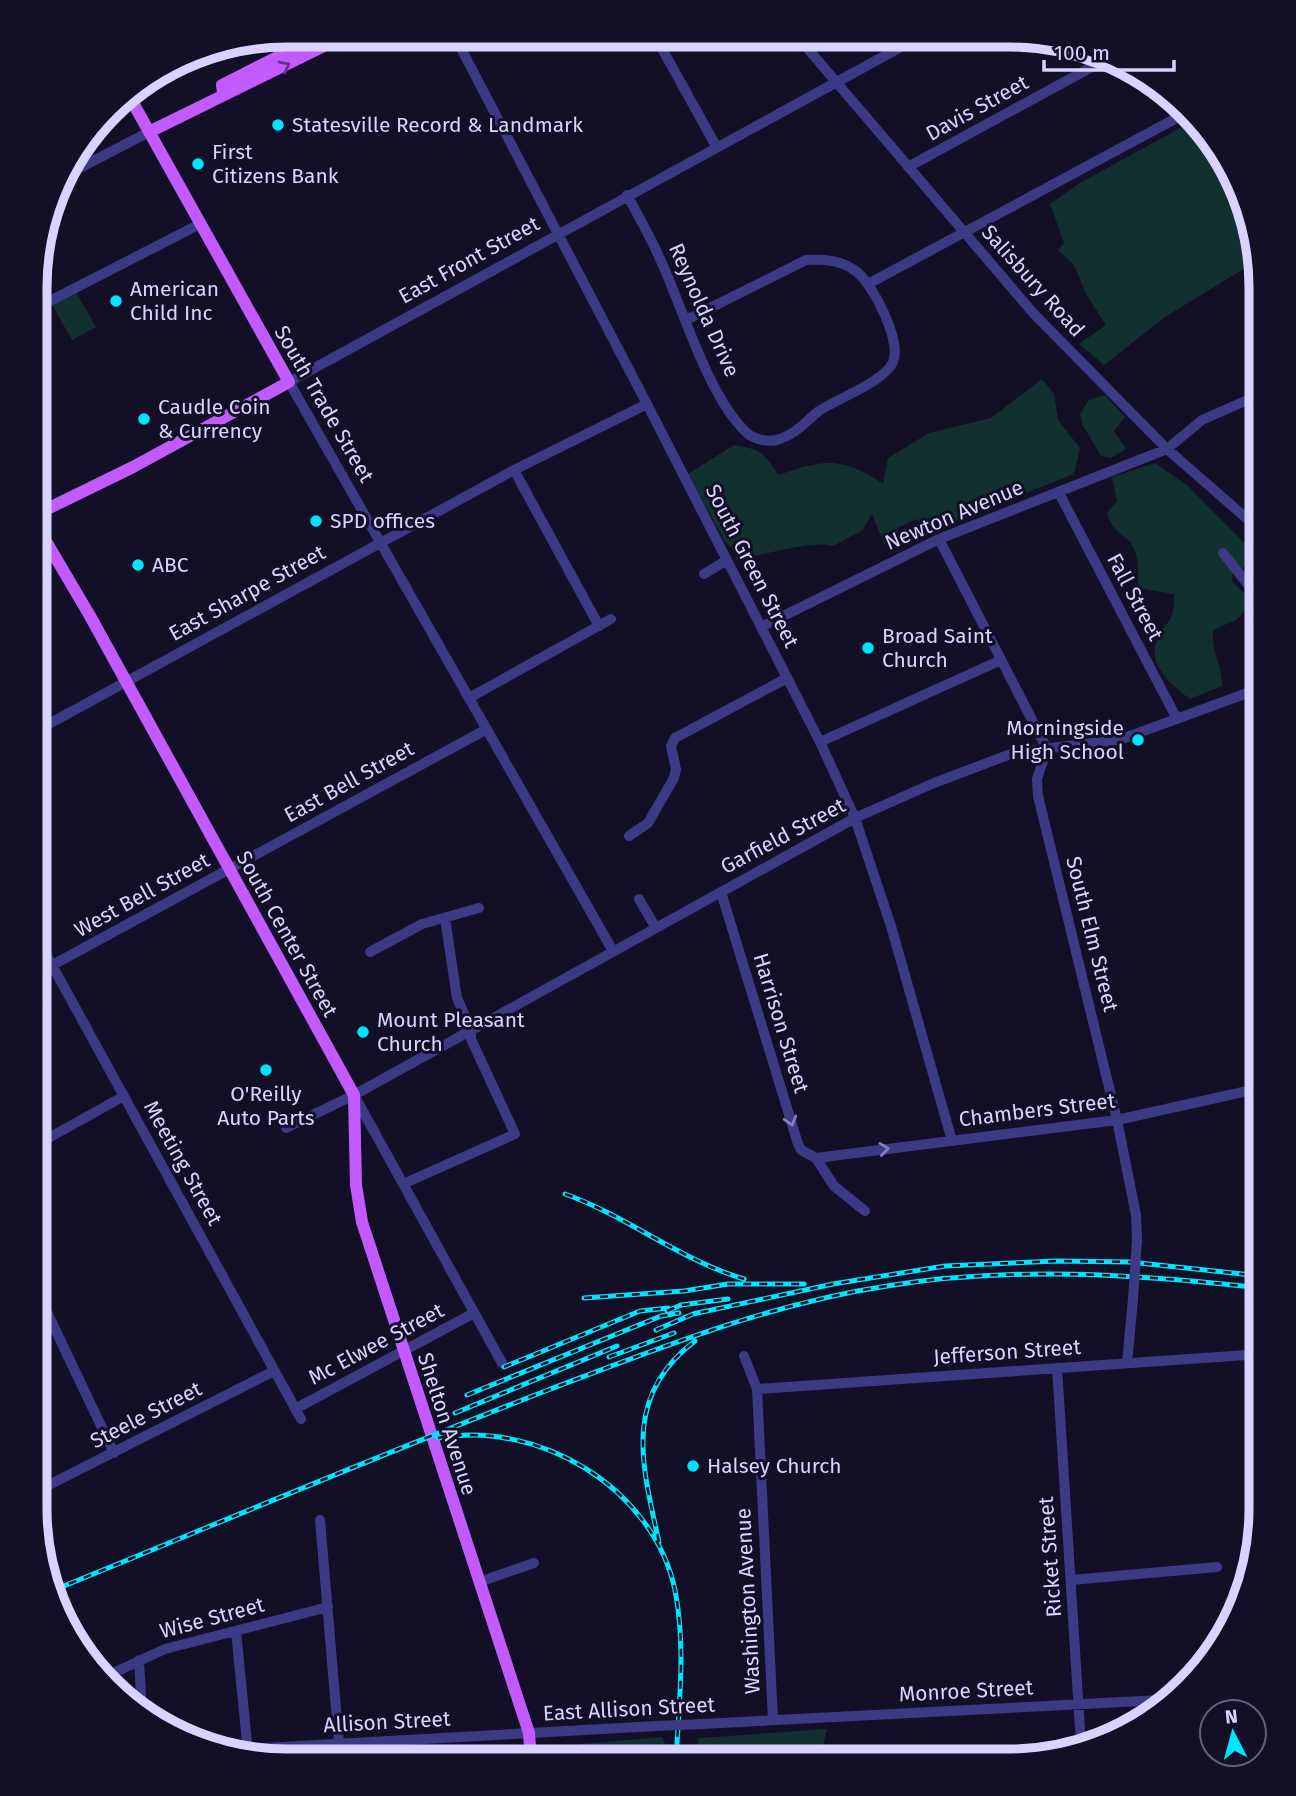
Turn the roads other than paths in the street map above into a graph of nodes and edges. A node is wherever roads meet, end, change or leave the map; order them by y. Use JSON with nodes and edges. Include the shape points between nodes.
{"nodes":[{"id":1,"x":307,"y":47,"type":"edge"},
{"id":2,"x":312,"y":47,"type":"edge"},
{"id":3,"x":460,"y":47,"type":"edge"},
{"id":4,"x":661,"y":47,"type":"edge"},
{"id":5,"x":805,"y":47,"type":"edge"},
{"id":6,"x":900,"y":47,"type":"edge"},
{"id":7,"x":304,"y":50,"type":"junction"},
{"id":8,"x":1096,"y":65,"type":"edge"},
{"id":9,"x":835,"y":82,"type":"junction"},
{"id":10,"x":133,"y":104,"type":"edge"},
{"id":11,"x":1178,"y":118,"type":"edge"},
{"id":12,"x":149,"y":132,"type":"junction"},
{"id":13,"x":716,"y":146,"type":"junction"},
{"id":14,"x":908,"y":167,"type":"junction"},
{"id":15,"x":78,"y":169,"type":"edge"},
{"id":16,"x":627,"y":195,"type":"junction"},
{"id":17,"x":200,"y":223,"type":"junction"},
{"id":18,"x":558,"y":233,"type":"junction"},
{"id":19,"x":964,"y":234,"type":"junction"},
{"id":20,"x":868,"y":284,"type":"junction"},
{"id":21,"x":47,"y":302,"type":"edge"},
{"id":22,"x":686,"y":320,"type":"junction"},
{"id":23,"x":289,"y":382,"type":"junction"},
{"id":24,"x":1249,"y":399,"type":"edge"},
{"id":25,"x":647,"y":404,"type":"junction"},
{"id":26,"x":1167,"y":449,"type":"junction"},
{"id":27,"x":514,"y":470,"type":"junction"},
{"id":28,"x":1059,"y":493,"type":"junction"},
{"id":29,"x":47,"y":509,"type":"edge"},
{"id":30,"x":1249,"y":520,"type":"edge"},
{"id":31,"x":939,"y":539,"type":"junction"},
{"id":32,"x":380,"y":541,"type":"junction"},
{"id":33,"x":47,"y":543,"type":"edge"},
{"id":34,"x":1223,"y":553,"type":"dead end"},
{"id":35,"x":727,"y":560,"type":"junction"},
{"id":36,"x":704,"y":574,"type":"dead end"},
{"id":37,"x":1249,"y":586,"type":"edge"},
{"id":38,"x":611,"y":619,"type":"dead end"},
{"id":39,"x":599,"y":626,"type":"junction"},
{"id":40,"x":761,"y":627,"type":"junction"},
{"id":41,"x":1001,"y":660,"type":"junction"},
{"id":42,"x":787,"y":678,"type":"junction"},
{"id":43,"x":126,"y":681,"type":"junction"},
{"id":44,"x":1249,"y":693,"type":"edge"},
{"id":45,"x":469,"y":698,"type":"junction"},
{"id":46,"x":1177,"y":719,"type":"junction"},
{"id":47,"x":47,"y":725,"type":"edge"},
{"id":48,"x":487,"y":729,"type":"junction"},
{"id":49,"x":820,"y":742,"type":"junction"},
{"id":50,"x":1047,"y":749,"type":"junction"},
{"id":51,"x":855,"y":818,"type":"junction"},
{"id":52,"x":629,"y":836,"type":"dead end"},
{"id":53,"x":230,"y":869,"type":"junction"},
{"id":54,"x":721,"y":892,"type":"junction"},
{"id":55,"x":639,"y":899,"type":"dead end"},
{"id":56,"x":479,"y":908,"type":"dead end"},
{"id":57,"x":445,"y":918,"type":"junction"},
{"id":58,"x":656,"y":928,"type":"junction"},
{"id":59,"x":613,"y":951,"type":"junction"},
{"id":60,"x":370,"y":952,"type":"dead end"},
{"id":61,"x":47,"y":957,"type":"edge"},
{"id":62,"x":52,"y":966,"type":"junction"},
{"id":63,"x":47,"y":968,"type":"edge"},
{"id":64,"x":471,"y":1029,"type":"junction"},
{"id":65,"x":1248,"y":1091,"type":"edge"},
{"id":66,"x":354,"y":1095,"type":"junction"},
{"id":67,"x":124,"y":1096,"type":"junction"},
{"id":68,"x":1117,"y":1120,"type":"junction"},
{"id":69,"x":286,"y":1128,"type":"dead end"},
{"id":70,"x":47,"y":1138,"type":"edge"},
{"id":71,"x":952,"y":1141,"type":"junction"},
{"id":72,"x":816,"y":1158,"type":"junction"},
{"id":73,"x":403,"y":1184,"type":"junction"},
{"id":74,"x":865,"y":1211,"type":"dead end"},
{"id":75,"x":47,"y":1312,"type":"edge"},
{"id":76,"x":474,"y":1313,"type":"junction"},
{"id":77,"x":403,"y":1352,"type":"junction"},
{"id":78,"x":1248,"y":1355,"type":"edge"},
{"id":79,"x":744,"y":1356,"type":"dead end"},
{"id":80,"x":502,"y":1363,"type":"dead end"},
{"id":81,"x":1127,"y":1363,"type":"junction"},
{"id":82,"x":1056,"y":1368,"type":"junction"},
{"id":83,"x":274,"y":1371,"type":"junction"},
{"id":84,"x":757,"y":1389,"type":"junction"},
{"id":85,"x":298,"y":1414,"type":"joint"},
{"id":86,"x":114,"y":1453,"type":"junction"},
{"id":87,"x":47,"y":1486,"type":"edge"},
{"id":88,"x":320,"y":1520,"type":"dead end"},
{"id":89,"x":534,"y":1563,"type":"dead end"},
{"id":90,"x":1217,"y":1567,"type":"dead end"},
{"id":91,"x":1071,"y":1580,"type":"junction"},
{"id":92,"x":479,"y":1582,"type":"junction"},
{"id":93,"x":328,"y":1607,"type":"junction"},
{"id":94,"x":236,"y":1631,"type":"junction"},
{"id":95,"x":139,"y":1660,"type":"junction"},
{"id":96,"x":113,"y":1673,"type":"edge"},
{"id":97,"x":141,"y":1698,"type":"edge"},
{"id":98,"x":1152,"y":1700,"type":"edge"},
{"id":99,"x":1080,"y":1704,"type":"junction"},
{"id":100,"x":773,"y":1720,"type":"junction"},
{"id":101,"x":529,"y":1733,"type":"junction"},
{"id":102,"x":1081,"y":1737,"type":"edge"},
{"id":103,"x":339,"y":1744,"type":"junction"},
{"id":104,"x":247,"y":1745,"type":"edge"},
{"id":105,"x":288,"y":1749,"type":"edge"},
{"id":106,"x":530,"y":1749,"type":"edge"}],
"edges":[{"from":1,"to":7,"type":"main road"},
{"from":2,"to":7,"type":"main road"},
{"from":3,"to":18,"type":"street","name":"South Green Street"},
{"from":4,"to":13,"type":"street"},
{"from":5,"to":9,"type":"street","name":"Salisbury Road"},
{"from":6,"to":9,"type":"street","name":"East Front Street"},
{"from":7,"to":12,"type":"main road","via":[[222,85],[223,93]]},
{"from":8,"to":14,"type":"street","name":"Davis Street"},
{"from":9,"to":13,"type":"street","name":"East Front Street"},
{"from":9,"to":14,"type":"street","name":"Salisbury Road"},
{"from":10,"to":12,"type":"main road","name":"South Trade Street"},
{"from":11,"to":19,"type":"street"},
{"from":12,"to":15,"type":"street"},
{"from":12,"to":17,"type":"main road","name":"South Trade Street"},
{"from":13,"to":16,"type":"street","name":"East Front Street"},
{"from":14,"to":19,"type":"street","name":"Salisbury Road"},
{"from":16,"to":18,"type":"street","name":"East Front Street"},
{"from":16,"to":22,"type":"street","name":"Reynolda Drive"},
{"from":17,"to":21,"type":"street"},
{"from":17,"to":23,"type":"main road","name":"South Trade Street"},
{"from":18,"to":23,"type":"street","name":"East Front Street"},
{"from":18,"to":25,"type":"street","name":"South Green Street"},
{"from":19,"to":20,"type":"street"},
{"from":19,"to":26,"type":"street","name":"Salisbury Road","via":[[1034,314]]},
{"from":20,"to":22,"type":"street","via":[[841,262],[806,260]]},
{"from":20,"to":22,"type":"street","name":"Reynolda Drive","via":[[894,336],[893,361],[886,372],[778,440],[761,440],[746,433],[722,398]]},
{"from":23,"to":29,"type":"main road","name":"East Front Street"},
{"from":23,"to":32,"type":"street","name":"South Trade Street"},
{"from":24,"to":26,"type":"street","name":"Newton Avenue","via":[[1202,420]]},
{"from":25,"to":27,"type":"street","name":"East Sharpe Street"},
{"from":25,"to":35,"type":"street","name":"South Green Street"},
{"from":26,"to":28,"type":"street","name":"Newton Avenue"},
{"from":26,"to":30,"type":"street","name":"Salisbury Road"},
{"from":27,"to":32,"type":"street","name":"East Sharpe Street"},
{"from":27,"to":39,"type":"street"},
{"from":28,"to":31,"type":"street","name":"Newton Avenue"},
{"from":28,"to":46,"type":"street","name":"Fall Street"},
{"from":31,"to":40,"type":"street","name":"Newton Avenue"},
{"from":31,"to":41,"type":"street"},
{"from":32,"to":43,"type":"street","name":"East Sharpe Street"},
{"from":32,"to":45,"type":"street","name":"South Trade Street"},
{"from":33,"to":43,"type":"main road","name":"South Center Street"},
{"from":34,"to":37,"type":"street"},
{"from":35,"to":36,"type":"street"},
{"from":35,"to":40,"type":"street","name":"South Green Street"},
{"from":38,"to":39,"type":"street"},
{"from":39,"to":45,"type":"street"},
{"from":40,"to":42,"type":"street","name":"South Green Street"},
{"from":41,"to":49,"type":"street"},
{"from":41,"to":50,"type":"street"},
{"from":42,"to":49,"type":"street","name":"South Green Street"},
{"from":42,"to":52,"type":"street","via":[[675,738],[671,746],[674,778],[648,824]]},
{"from":43,"to":47,"type":"street","name":"East Sharpe Street"},
{"from":43,"to":53,"type":"main road","name":"South Center Street"},
{"from":44,"to":46,"type":"street","name":"Garfield Street"},
{"from":45,"to":48,"type":"street","name":"South Trade Street"},
{"from":46,"to":50,"type":"street","name":"Garfield Street","via":[[1119,740]]},
{"from":48,"to":53,"type":"street","name":"East Bell Street"},
{"from":48,"to":59,"type":"street","name":"South Trade Street"},
{"from":49,"to":51,"type":"street","name":"South Green Street"},
{"from":50,"to":51,"type":"street","name":"Garfield Street","via":[[1016,752]]},
{"from":50,"to":68,"type":"street","name":"South Elm Street","via":[[1037,779],[1038,796]]},
{"from":51,"to":54,"type":"street","name":"Garfield Street"},
{"from":51,"to":71,"type":"street","name":"South Green Street"},
{"from":53,"to":62,"type":"street","name":"West Bell Street"},
{"from":53,"to":66,"type":"main road","name":"South Center Street"},
{"from":54,"to":58,"type":"street","name":"Garfield Street"},
{"from":54,"to":72,"type":"street","name":"Harrison Street","one_way":true,"via":[[798,1144]]},
{"from":55,"to":58,"type":"street"},
{"from":56,"to":57,"type":"street"},
{"from":57,"to":60,"type":"street","via":[[422,924]]},
{"from":57,"to":64,"type":"street","via":[[457,998]]},
{"from":58,"to":59,"type":"street","name":"Garfield Street"},
{"from":59,"to":64,"type":"street","name":"Garfield Street"},
{"from":61,"to":62,"type":"street","name":"Meeting Street"},
{"from":62,"to":63,"type":"street","name":"West Bell Street"},
{"from":62,"to":67,"type":"street","name":"Meeting Street"},
{"from":64,"to":66,"type":"street","name":"Garfield Street"},
{"from":64,"to":73,"type":"street","via":[[471,1039],[515,1134]]},
{"from":65,"to":68,"type":"street","name":"Chambers Street"},
{"from":66,"to":69,"type":"street","name":"Garfield Street"},
{"from":66,"to":73,"type":"street","name":"South Center Street"},
{"from":66,"to":77,"type":"main road","name":"Shelton Avenue","via":[[356,1185],[362,1222]]},
{"from":67,"to":70,"type":"street"},
{"from":67,"to":83,"type":"street","name":"Meeting Street"},
{"from":68,"to":71,"type":"street","name":"Chambers Street"},
{"from":68,"to":81,"type":"street","name":"South Elm Street","bridge":true,"via":[[1136,1215]]},
{"from":72,"to":71,"type":"street","name":"Chambers Street","one_way":true},
{"from":72,"to":74,"type":"street","name":"Harrison Street","via":[[834,1186]]},
{"from":73,"to":76,"type":"street","name":"South Center Street"},
{"from":75,"to":86,"type":"street"},
{"from":76,"to":77,"type":"street","name":"Mc Elwee Street"},
{"from":76,"to":80,"type":"street","name":"South Center Street"},
{"from":77,"to":85,"type":"street","name":"Mc Elwee Street"},
{"from":77,"to":92,"type":"main road","name":"Shelton Avenue"},
{"from":78,"to":81,"type":"street","name":"Jefferson Street"},
{"from":79,"to":84,"type":"street","name":"Washington Avenue"},
{"from":81,"to":82,"type":"street","name":"Jefferson Street"},
{"from":82,"to":84,"type":"street","name":"Jefferson Street"},
{"from":82,"to":91,"type":"street","name":"Ricket Street"},
{"from":83,"to":85,"type":"street","name":"Meeting Street"},
{"from":83,"to":86,"type":"street","name":"Steele Street"},
{"from":84,"to":100,"type":"street","name":"Washington Avenue"},
{"from":86,"to":87,"type":"street","name":"Steele Street"},
{"from":88,"to":93,"type":"street"},
{"from":89,"to":92,"type":"street"},
{"from":90,"to":91,"type":"street"},
{"from":91,"to":99,"type":"street","name":"Ricket Street"},
{"from":92,"to":101,"type":"main road","name":"Shelton Avenue"},
{"from":93,"to":94,"type":"street","name":"Wise Street"},
{"from":93,"to":103,"type":"street"},
{"from":94,"to":95,"type":"street","name":"Wise Street"},
{"from":94,"to":104,"type":"street"},
{"from":95,"to":96,"type":"street","name":"Wise Street"},
{"from":95,"to":97,"type":"street"},
{"from":98,"to":99,"type":"street","name":"Monroe Street"},
{"from":99,"to":100,"type":"street","name":"Monroe Street"},
{"from":99,"to":102,"type":"street","name":"Ricket Street"},
{"from":100,"to":101,"type":"street","name":"East Allison Street","bridge":true},
{"from":101,"to":103,"type":"street","name":"Allison Street"},
{"from":101,"to":106,"type":"main road","name":"Shelton Avenue"},
{"from":103,"to":105,"type":"street","name":"Allison Street"}]}
